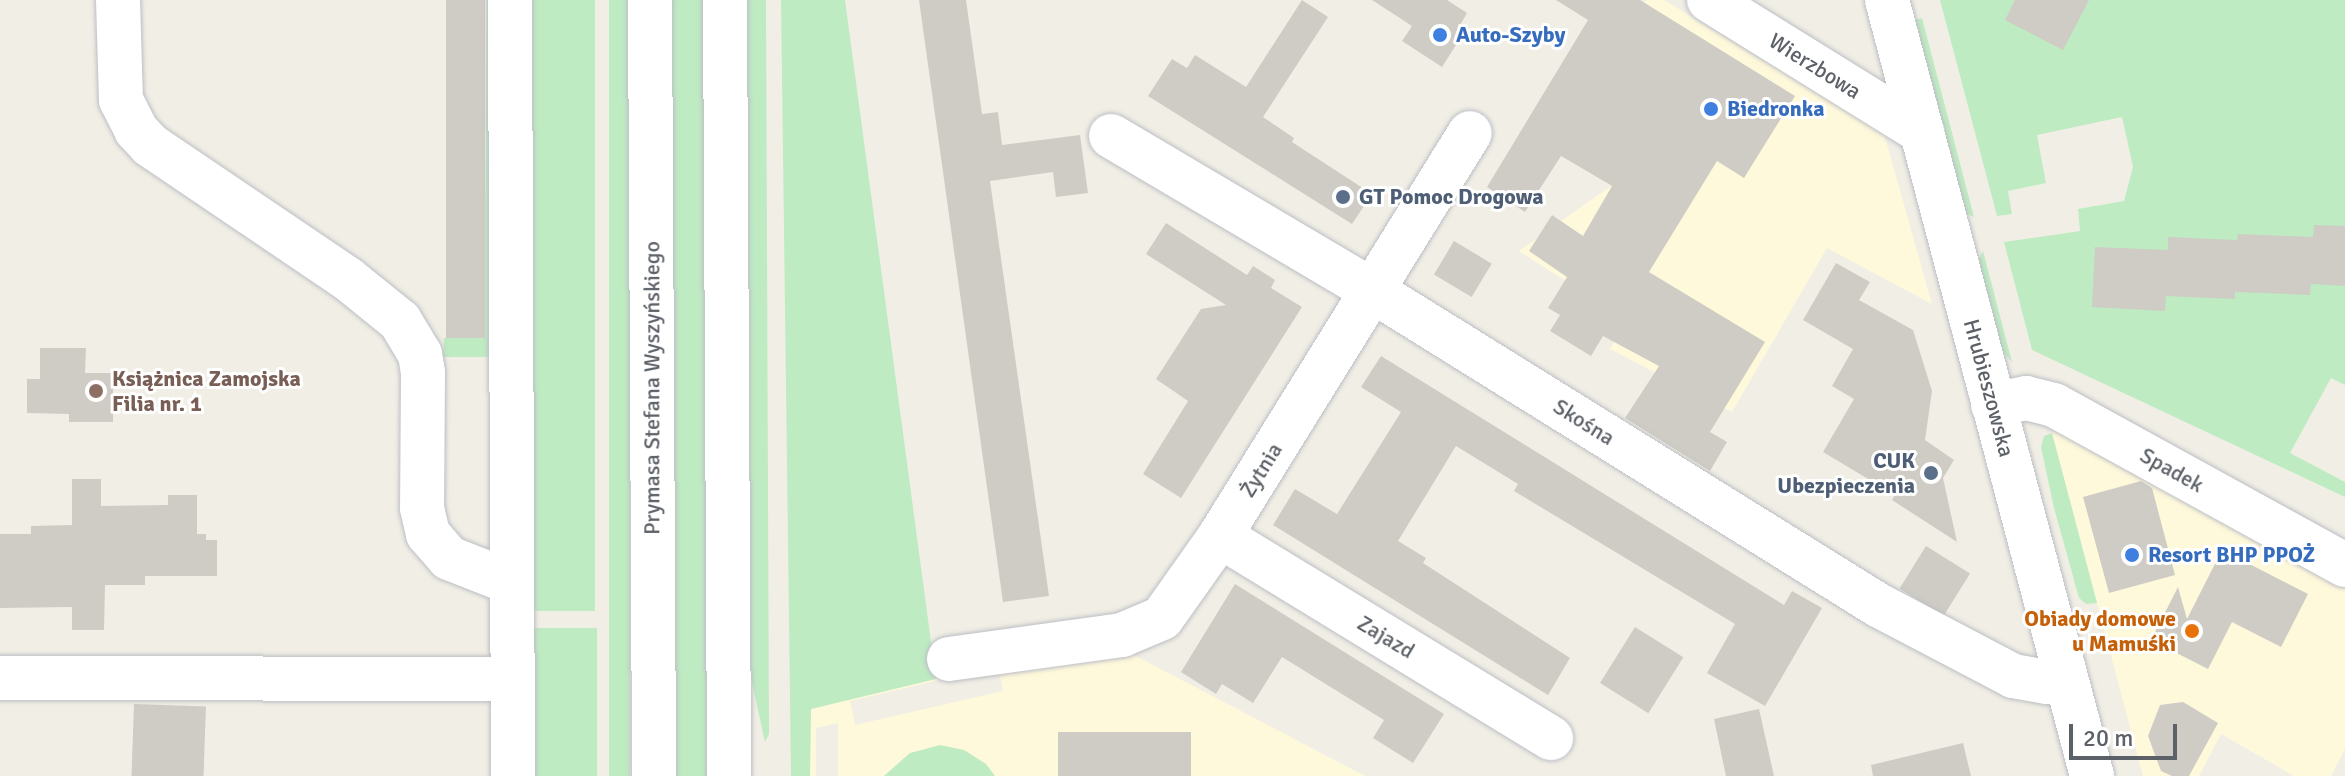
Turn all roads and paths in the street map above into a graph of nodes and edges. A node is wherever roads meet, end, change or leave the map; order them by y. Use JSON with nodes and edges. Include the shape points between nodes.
{"nodes":[{"id":1,"x":118,"y":0,"type":"edge"},
{"id":2,"x":510,"y":0,"type":"edge"},
{"id":3,"x":650,"y":0,"type":"edge"},
{"id":4,"x":725,"y":0,"type":"edge"},
{"id":5,"x":1709,"y":0,"type":"edge"},
{"id":6,"x":1887,"y":0,"type":"edge"},
{"id":7,"x":1922,"y":132,"type":"junction"},
{"id":8,"x":1470,"y":133,"type":"dead end"},
{"id":9,"x":1111,"y":136,"type":"dead end"},
{"id":10,"x":1373,"y":291,"type":"junction"},
{"id":11,"x":1993,"y":405,"type":"junction"},
{"id":12,"x":1220,"y":536,"type":"junction"},
{"id":13,"x":2345,"y":565,"type":"edge"},
{"id":14,"x":510,"y":582,"type":"junction"},
{"id":15,"x":949,"y":659,"type":"dead end"},
{"id":16,"x":0,"y":678,"type":"edge"},
{"id":17,"x":2065,"y":678,"type":"junction"},
{"id":18,"x":511,"y":679,"type":"junction"},
{"id":19,"x":1551,"y":738,"type":"dead end"},
{"id":20,"x":513,"y":776,"type":"edge"},
{"id":21,"x":654,"y":776,"type":"edge"},
{"id":22,"x":729,"y":776,"type":"edge"},
{"id":23,"x":2092,"y":776,"type":"edge"}],
"edges":[{"from":1,"to":14,"type":"street","via":[[118,80],[131,123],[150,145],[348,279],[400,321],[420,354],[423,372],[422,508],[428,534],[449,558]]},
{"from":2,"to":14,"type":"street"},
{"from":3,"to":21,"type":"street","name":"Prymasa Stefana Wyszyńskiego"},
{"from":4,"to":22,"type":"street"},
{"from":5,"to":7,"type":"street","name":"Wierzbowa"},
{"from":6,"to":7,"type":"street","name":"Hrubieszowska"},
{"from":7,"to":11,"type":"street","name":"Hrubieszowska"},
{"from":8,"to":10,"type":"street","name":"Żytnia"},
{"from":9,"to":10,"type":"street","name":"Skośna"},
{"from":10,"to":12,"type":"street","name":"Żytnia"},
{"from":10,"to":17,"type":"street","name":"Skośna","via":[[1878,605],[2013,676],[2047,682]]},
{"from":11,"to":13,"type":"street","name":"Spadek","via":[[2026,398],[2054,405]]},
{"from":11,"to":17,"type":"street","name":"Hrubieszowska"},
{"from":12,"to":15,"type":"street","name":"Żytnia","via":[[1172,607],[1149,625],[1122,635]]},
{"from":12,"to":19,"type":"street","name":"Zajazd"},
{"from":14,"to":18,"type":"street"},
{"from":16,"to":18,"type":"street"},
{"from":17,"to":23,"type":"street","name":"Hrubieszowska"},
{"from":18,"to":20,"type":"street"}]}
